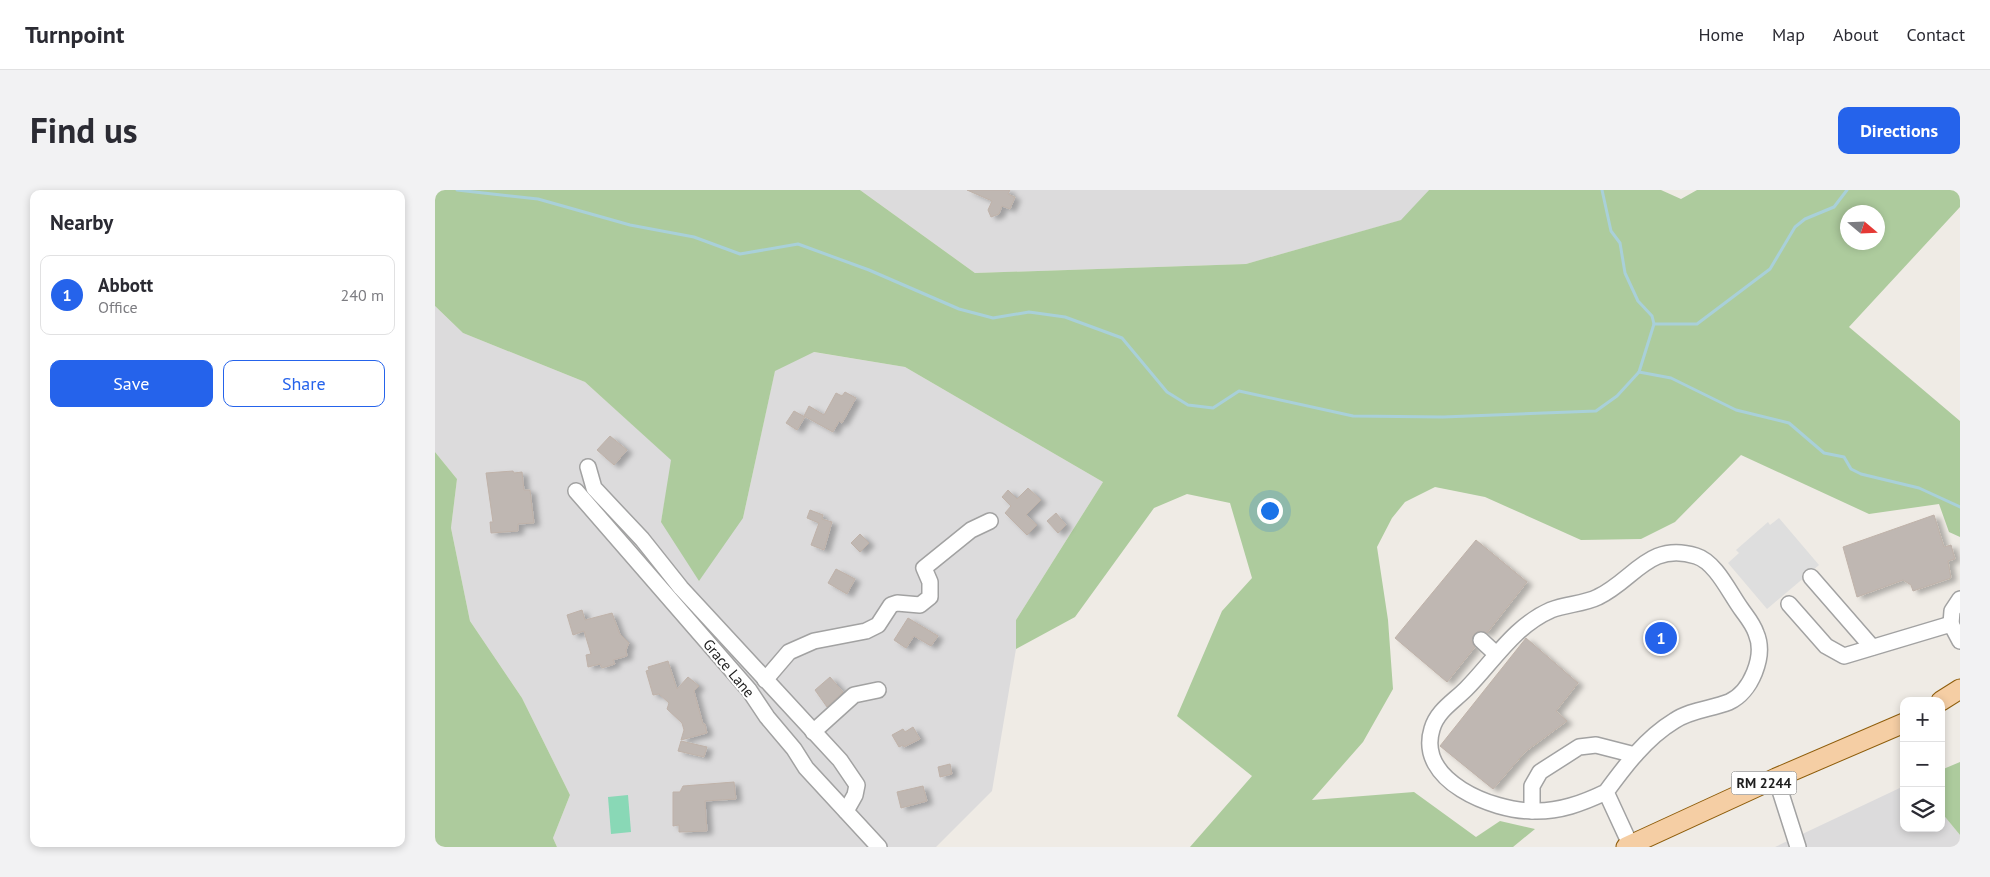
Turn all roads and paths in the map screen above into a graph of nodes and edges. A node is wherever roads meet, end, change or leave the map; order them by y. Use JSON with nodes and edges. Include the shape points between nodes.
{"nodes":[{"id":1,"x":588,"y":466,"type":"dead end"},
{"id":2,"x":576,"y":491,"type":"dead end"},
{"id":3,"x":990,"y":521,"type":"dead end"},
{"id":4,"x":1811,"y":577,"type":"dead end"},
{"id":5,"x":1960,"y":599,"type":"edge"},
{"id":6,"x":1789,"y":604,"type":"dead end"},
{"id":7,"x":1951,"y":624,"type":"junction"},
{"id":8,"x":1481,"y":640,"type":"dead end"},
{"id":9,"x":1960,"y":642,"type":"edge"},
{"id":10,"x":1873,"y":647,"type":"junction"},
{"id":11,"x":1496,"y":654,"type":"junction"},
{"id":12,"x":765,"y":680,"type":"junction"},
{"id":13,"x":878,"y":690,"type":"dead end"},
{"id":14,"x":1960,"y":690,"type":"edge"},
{"id":15,"x":1945,"y":699,"type":"edge"},
{"id":16,"x":1900,"y":725,"type":"edge"},
{"id":17,"x":813,"y":732,"type":"junction"},
{"id":18,"x":1635,"y":755,"type":"junction"},
{"id":19,"x":1776,"y":778,"type":"junction"},
{"id":20,"x":1606,"y":792,"type":"junction"},
{"id":21,"x":846,"y":810,"type":"junction"},
{"id":22,"x":1532,"y":812,"type":"junction"},
{"id":23,"x":1628,"y":845,"type":"edge"},
{"id":24,"x":879,"y":847,"type":"edge"},
{"id":25,"x":1797,"y":847,"type":"edge"}],
"edges":[{"from":1,"to":12,"type":"street","via":[[594,488]]},
{"from":2,"to":21,"type":"street","name":"Grace Lane","via":[[749,690],[805,768]]},
{"from":3,"to":12,"type":"street","via":[[971,530],[927,564],[924,572],[930,582],[930,598],[920,605],[891,605],[878,625],[866,631],[814,641],[789,652]]},
{"from":4,"to":10,"type":"street"},
{"from":5,"to":7,"type":"street","via":[[1952,611]]},
{"from":6,"to":10,"type":"street","via":[[1826,646],[1844,656]]},
{"from":7,"to":9,"type":"street"},
{"from":7,"to":10,"type":"street"},
{"from":8,"to":11,"type":"street"},
{"from":11,"to":18,"type":"street","via":[[1527,625],[1551,610],[1597,598],[1619,585],[1655,555],[1677,553],[1698,556],[1713,568],[1757,635],[1758,658],[1753,676],[1743,694],[1729,702],[1674,720]]},
{"from":11,"to":22,"type":"street","via":[[1466,689],[1440,712],[1431,730],[1430,748],[1437,769],[1461,791],[1495,805]]},
{"from":12,"to":17,"type":"street"},
{"from":13,"to":17,"type":"street","via":[[854,695]]},
{"from":14,"to":15,"type":"main road"},
{"from":16,"to":19,"type":"main road","number":"RM 2244"},
{"from":17,"to":21,"type":"street","via":[[840,760],[857,785]]},
{"from":18,"to":20,"type":"street"},
{"from":18,"to":22,"type":"street","via":[[1596,745],[1579,747],[1540,772],[1532,786]]},
{"from":19,"to":23,"type":"main road","number":"RM 2244"},
{"from":19,"to":25,"type":"street"},
{"from":20,"to":22,"type":"street","via":[[1555,810]]},
{"from":20,"to":23,"type":"street"},
{"from":21,"to":24,"type":"street","name":"Grace Lane"}]}
